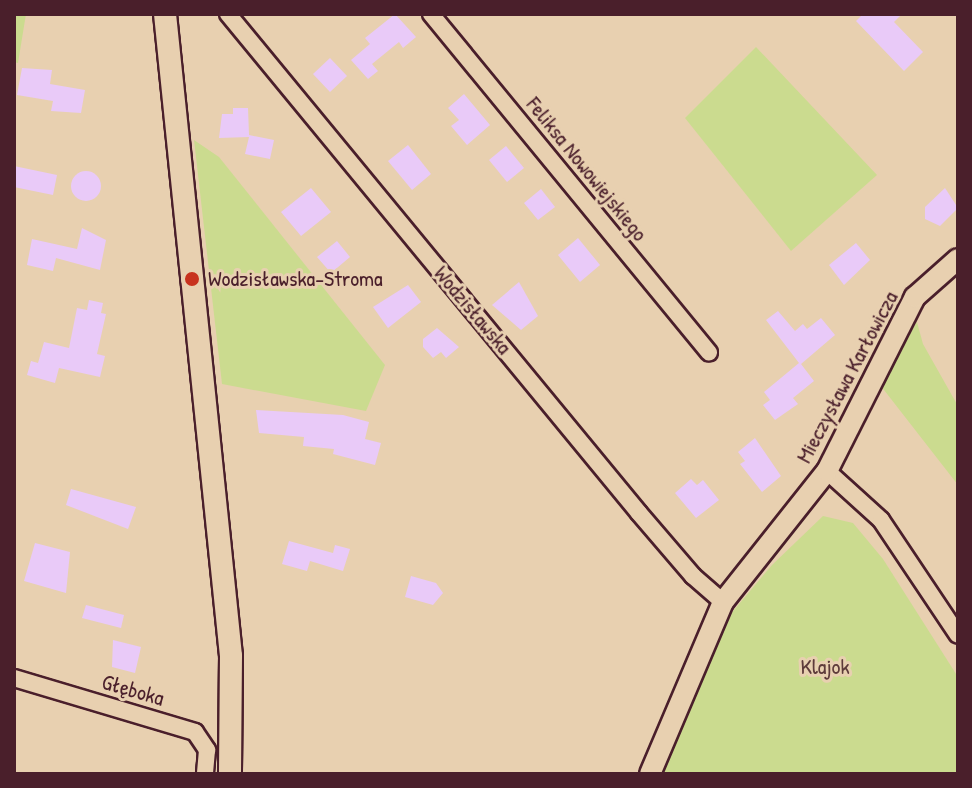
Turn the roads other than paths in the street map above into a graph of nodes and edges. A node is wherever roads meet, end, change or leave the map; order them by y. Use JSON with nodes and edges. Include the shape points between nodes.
{"nodes":[{"id":1,"x":165,"y":14,"type":"edge"},
{"id":2,"x":228,"y":14,"type":"edge"},
{"id":3,"x":431,"y":14,"type":"edge"},
{"id":4,"x":958,"y":259,"type":"edge"},
{"id":5,"x":709,"y":352,"type":"dead end"},
{"id":6,"x":827,"y":471,"type":"junction"},
{"id":7,"x":723,"y":602,"type":"junction"},
{"id":8,"x":958,"y":635,"type":"edge"},
{"id":9,"x":14,"y":678,"type":"edge"},
{"id":10,"x":205,"y":774,"type":"edge"},
{"id":11,"x":230,"y":774,"type":"edge"},
{"id":12,"x":650,"y":774,"type":"edge"}],
"edges":[{"from":1,"to":11,"type":"main road","via":[[231,656]]},
{"from":2,"to":7,"type":"street","name":"Wodzisławska","via":[[639,513]]},
{"from":3,"to":5,"type":"street","name":"Feliksa Nowowiejskiego"},
{"from":4,"to":6,"type":"street","name":"Mieczysława Karłowicza","via":[[915,297]]},
{"from":6,"to":7,"type":"street","name":"Mieczysława Karłowicza"},
{"from":6,"to":8,"type":"street","via":[[881,520]]},
{"from":7,"to":12,"type":"street","name":"Mieczysława Karłowicza"},
{"from":9,"to":10,"type":"street","name":"Głęboka","via":[[195,732],[207,750]]}]}
